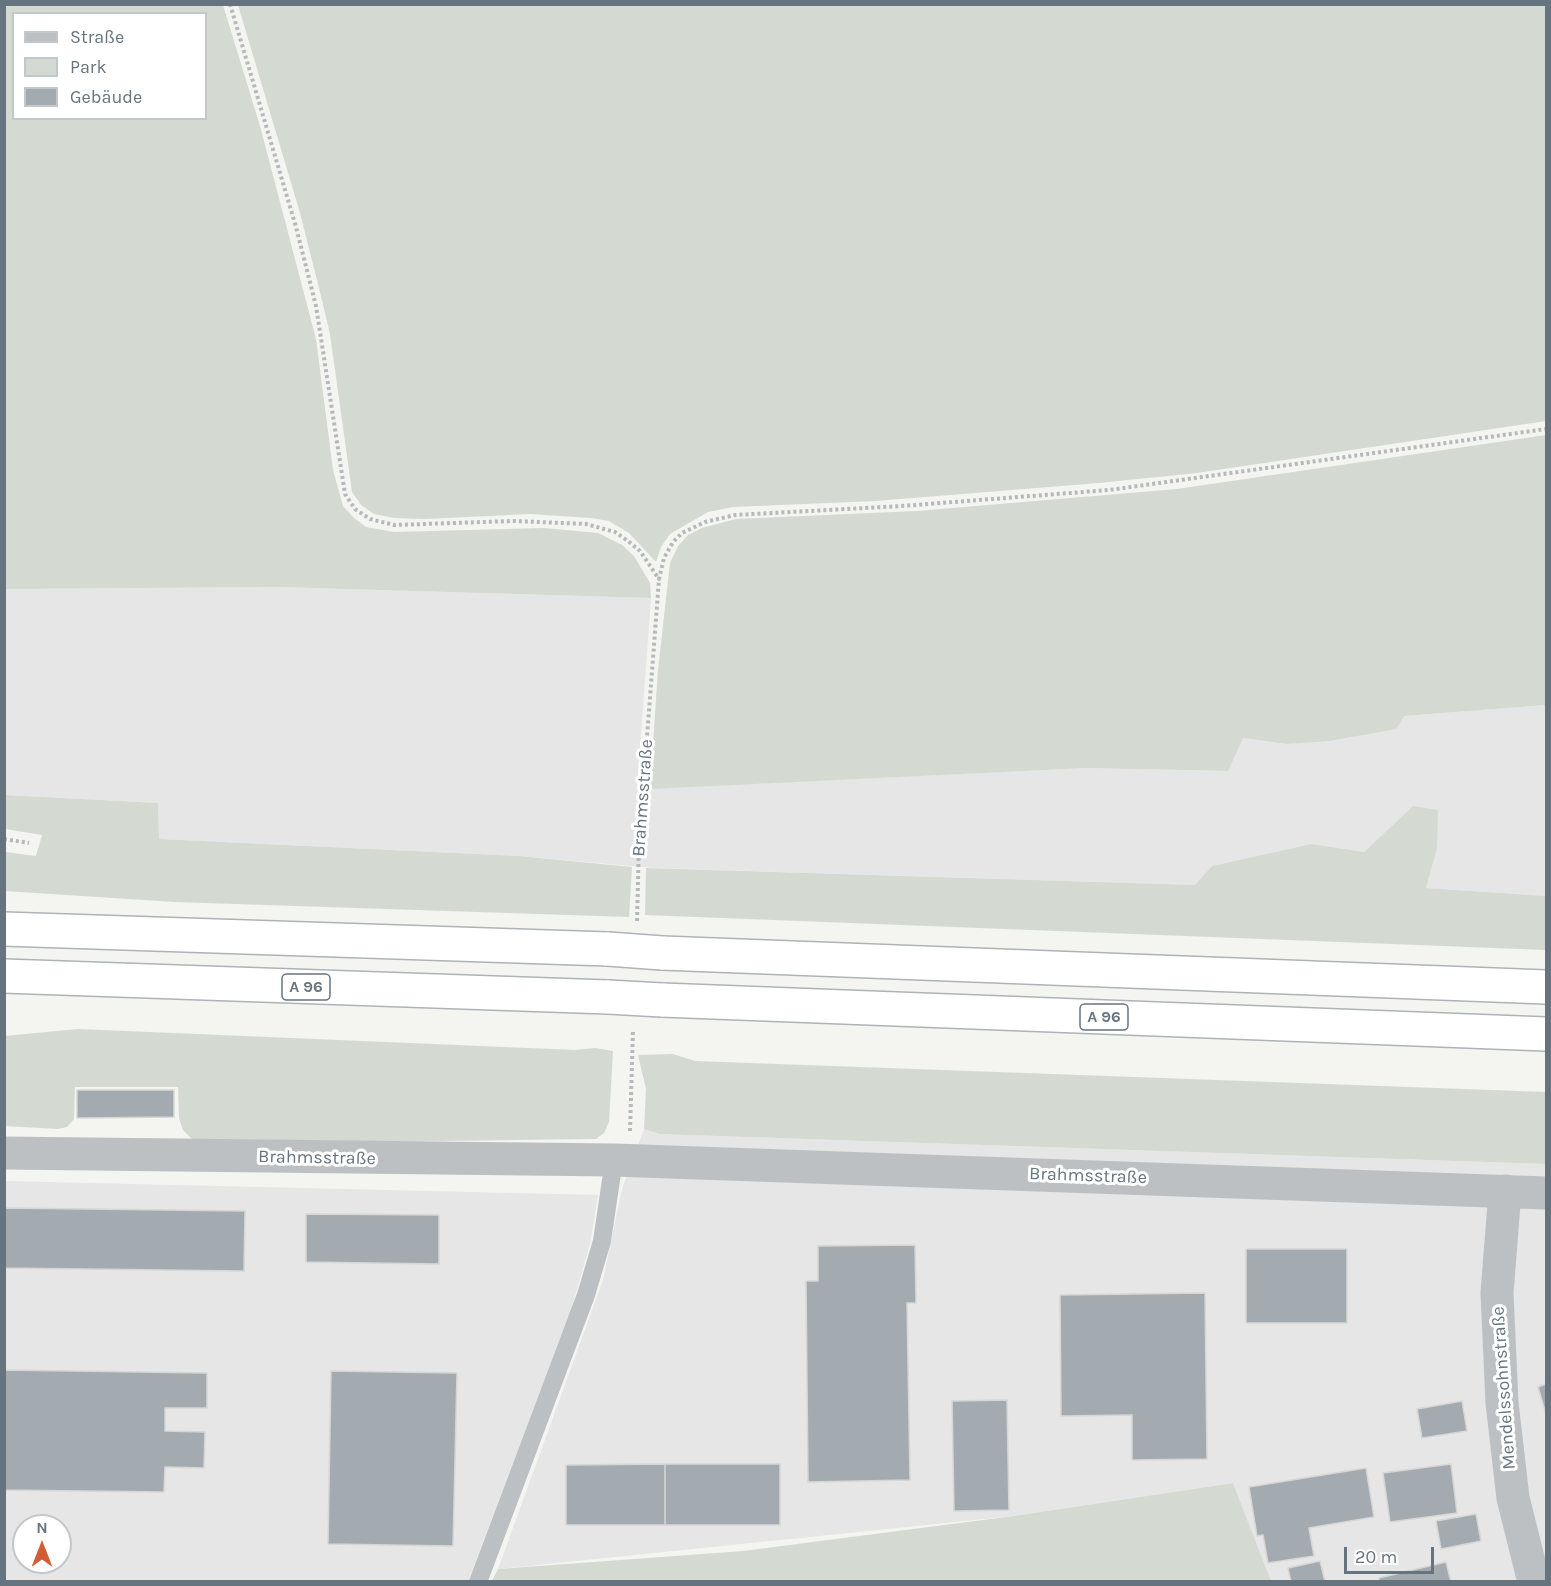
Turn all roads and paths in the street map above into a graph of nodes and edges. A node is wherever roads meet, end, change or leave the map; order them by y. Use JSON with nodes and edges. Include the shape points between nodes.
{"nodes":[{"id":1,"x":230,"y":4,"type":"edge"},
{"id":2,"x":1546,"y":429,"type":"edge"},
{"id":3,"x":659,"y":579,"type":"junction"},
{"id":4,"x":4,"y":839,"type":"edge"},
{"id":5,"x":29,"y":843,"type":"dead end"},
{"id":6,"x":637,"y":928,"type":"dead end"},
{"id":7,"x":4,"y":929,"type":"edge"},
{"id":8,"x":4,"y":976,"type":"edge"},
{"id":9,"x":1546,"y":987,"type":"edge"},
{"id":10,"x":634,"y":1021,"type":"dead end"},
{"id":11,"x":1546,"y":1034,"type":"edge"},
{"id":12,"x":4,"y":1153,"type":"edge"},
{"id":13,"x":621,"y":1161,"type":"junction"},
{"id":14,"x":1505,"y":1191,"type":"junction"},
{"id":15,"x":1546,"y":1193,"type":"edge"},
{"id":16,"x":478,"y":1581,"type":"edge"},
{"id":17,"x":1534,"y":1581,"type":"edge"}],
"edges":[{"from":1,"to":3,"type":"path","via":[[316,306],[337,428],[340,473],[345,494],[355,508],[370,519],[394,525],[556,521],[600,527],[615,532],[640,551]]},
{"from":2,"to":3,"type":"path","name":"Brahmsstraße","via":[[1109,490],[735,514],[682,533],[664,558]]},
{"from":3,"to":6,"type":"path","name":"Brahmsstraße","via":[[639,843]]},
{"from":4,"to":5,"type":"path"},
{"from":7,"to":9,"type":"highway","bridge":true},
{"from":8,"to":11,"type":"highway","number":"A 96","bridge":true},
{"from":10,"to":13,"type":"path"},
{"from":12,"to":13,"type":"street","name":"Brahmsstraße"},
{"from":13,"to":14,"type":"street","name":"Brahmsstraße"},
{"from":13,"to":16,"type":"lane","via":[[586,1295]]},
{"from":14,"to":15,"type":"street","name":"Brahmsstraße"},
{"from":14,"to":17,"type":"street","name":"Mendelssohnstraße","via":[[1497,1293],[1502,1402],[1513,1498]]}]}
